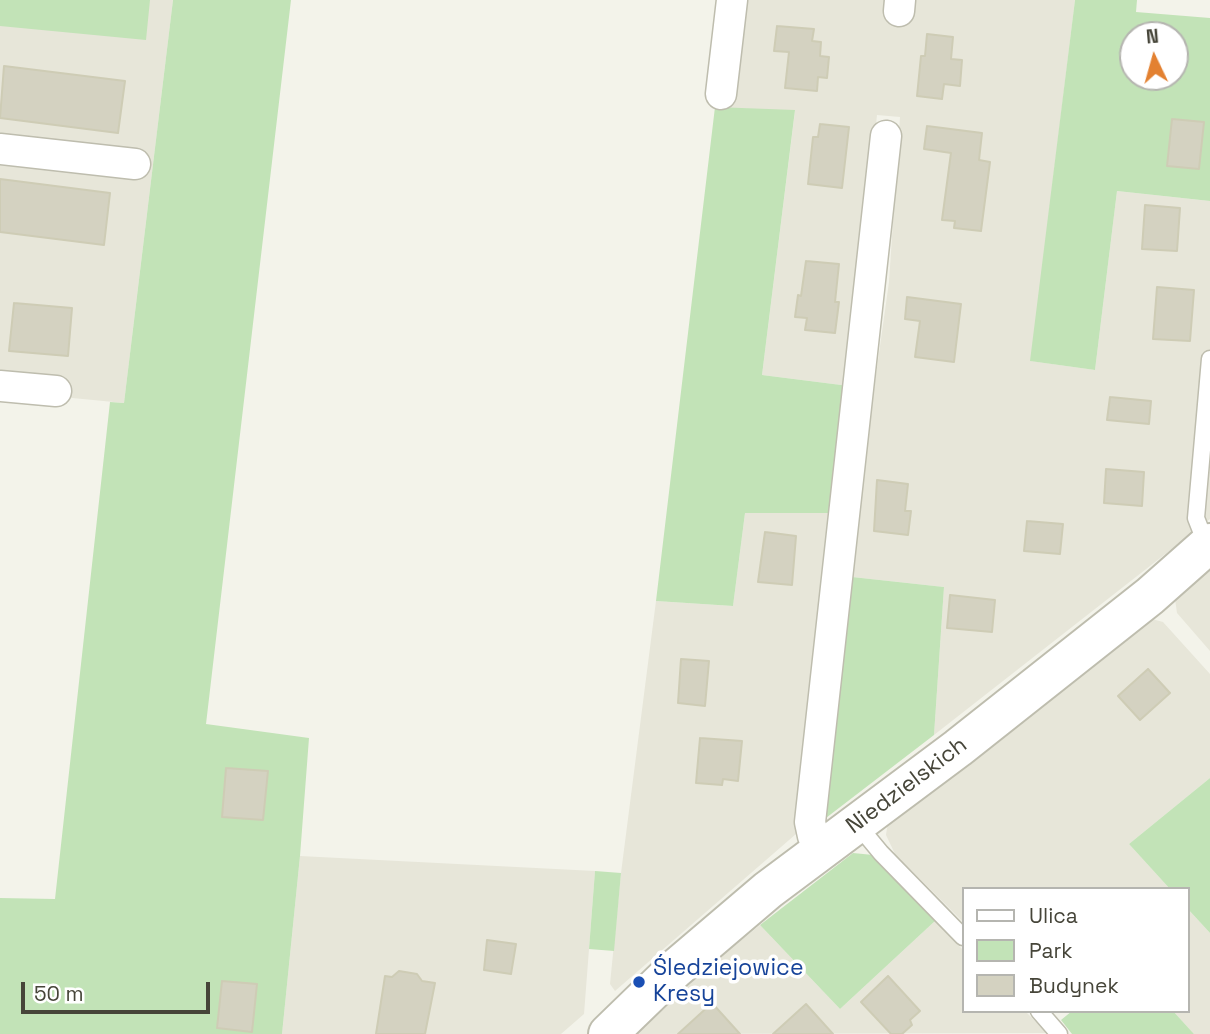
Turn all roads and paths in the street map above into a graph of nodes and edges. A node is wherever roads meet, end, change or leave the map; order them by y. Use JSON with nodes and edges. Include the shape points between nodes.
{"nodes":[{"id":1,"x":732,"y":0,"type":"edge"},
{"id":2,"x":721,"y":94,"type":"dead end"},
{"id":3,"x":886,"y":136,"type":"dead end"},
{"id":4,"x":0,"y":149,"type":"edge"},
{"id":5,"x":135,"y":164,"type":"dead end"},
{"id":6,"x":1210,"y":359,"type":"edge"},
{"id":7,"x":0,"y":386,"type":"edge"},
{"id":8,"x":56,"y":391,"type":"dead end"},
{"id":9,"x":1208,"y":544,"type":"edge"},
{"id":10,"x":856,"y":824,"type":"junction"},
{"id":11,"x":821,"y":850,"type":"junction"},
{"id":12,"x":962,"y":936,"type":"edge"},
{"id":13,"x":1040,"y":1013,"type":"edge"},
{"id":14,"x":608,"y":1034,"type":"edge"},
{"id":15,"x":1059,"y":1034,"type":"edge"}],
"edges":[{"from":1,"to":2,"type":"street"},
{"from":3,"to":11,"type":"street","via":[[810,822]]},
{"from":4,"to":5,"type":"street"},
{"from":6,"to":9,"type":"lane","via":[[1196,517]]},
{"from":7,"to":8,"type":"street"},
{"from":9,"to":10,"type":"street","name":"Niedzielskich","via":[[1150,596]]},
{"from":10,"to":11,"type":"street","name":"Niedzielskich"},
{"from":10,"to":12,"type":"lane"},
{"from":11,"to":14,"type":"street","name":"Niedzielskich","via":[[674,970]]},
{"from":13,"to":15,"type":"lane"}]}
